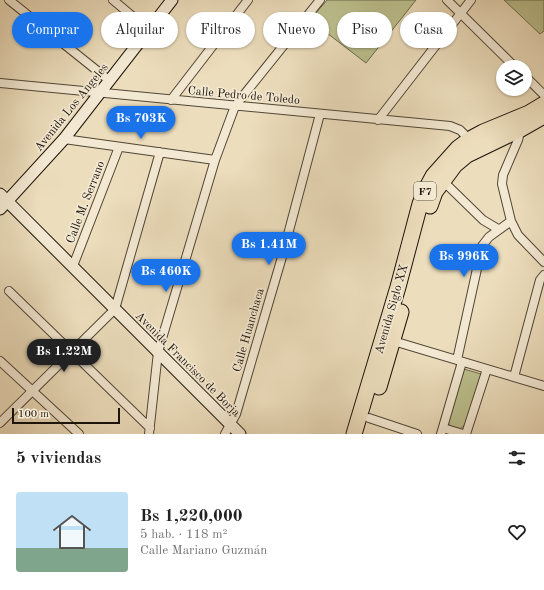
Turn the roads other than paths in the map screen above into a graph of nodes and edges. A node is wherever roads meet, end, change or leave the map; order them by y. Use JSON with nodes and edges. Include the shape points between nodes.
{"nodes":[{"id":1,"x":10,"y":0,"type":"edge"},
{"id":2,"x":113,"y":0,"type":"edge"},
{"id":3,"x":172,"y":0,"type":"edge"},
{"id":4,"x":248,"y":0,"type":"edge"},
{"id":5,"x":320,"y":0,"type":"edge"},
{"id":6,"x":447,"y":0,"type":"edge"},
{"id":7,"x":471,"y":0,"type":"edge"},
{"id":8,"x":127,"y":12,"type":"edge"},
{"id":9,"x":163,"y":12,"type":"edge"},
{"id":10,"x":460,"y":14,"type":"junction"},
{"id":11,"x":136,"y":48,"type":"edge"},
{"id":12,"x":508,"y":60,"type":"edge"},
{"id":13,"x":110,"y":82,"type":"junction"},
{"id":14,"x":0,"y":83,"type":"edge"},
{"id":15,"x":532,"y":83,"type":"edge"},
{"id":16,"x":101,"y":93,"type":"junction"},
{"id":17,"x":544,"y":95,"type":"edge"},
{"id":18,"x":171,"y":100,"type":"junction"},
{"id":19,"x":544,"y":104,"type":"edge"},
{"id":20,"x":235,"y":106,"type":"junction"},
{"id":21,"x":320,"y":114,"type":"junction"},
{"id":22,"x":544,"y":116,"type":"edge"},
{"id":23,"x":378,"y":120,"type":"junction"},
{"id":24,"x":519,"y":123,"type":"junction"},
{"id":25,"x":64,"y":139,"type":"junction"},
{"id":26,"x":474,"y":144,"type":"junction"},
{"id":27,"x":119,"y":147,"type":"junction"},
{"id":28,"x":160,"y":152,"type":"junction"},
{"id":29,"x":215,"y":160,"type":"junction"},
{"id":30,"x":443,"y":181,"type":"junction"},
{"id":31,"x":3,"y":201,"type":"edge"},
{"id":32,"x":511,"y":221,"type":"junction"},
{"id":33,"x":498,"y":229,"type":"junction"},
{"id":34,"x":544,"y":262,"type":"edge"},
{"id":35,"x":73,"y":266,"type":"junction"},
{"id":36,"x":544,"y":275,"type":"edge"},
{"id":37,"x":9,"y":291,"type":"dead end"},
{"id":38,"x":115,"y":308,"type":"junction"},
{"id":39,"x":388,"y":340,"type":"junction"},
{"id":40,"x":71,"y":352,"type":"junction"},
{"id":41,"x":158,"y":352,"type":"junction"},
{"id":42,"x":0,"y":361,"type":"edge"},
{"id":43,"x":460,"y":361,"type":"junction"},
{"id":44,"x":487,"y":369,"type":"junction"},
{"id":45,"x":514,"y":377,"type":"junction"},
{"id":46,"x":544,"y":386,"type":"edge"},
{"id":47,"x":33,"y":390,"type":"junction"},
{"id":48,"x":369,"y":418,"type":"junction"},
{"id":49,"x":0,"y":423,"type":"edge"},
{"id":50,"x":227,"y":429,"type":"edge"},
{"id":51,"x":149,"y":431,"type":"edge"},
{"id":52,"x":442,"y":431,"type":"edge"},
{"id":53,"x":79,"y":434,"type":"edge"},
{"id":54,"x":240,"y":434,"type":"edge"},
{"id":55,"x":354,"y":434,"type":"edge"},
{"id":56,"x":364,"y":434,"type":"edge"},
{"id":57,"x":417,"y":434,"type":"edge"},
{"id":58,"x":464,"y":434,"type":"edge"}],
"edges":[{"from":1,"to":13,"type":"street"},
{"from":2,"to":8,"type":"street"},
{"from":3,"to":9,"type":"street","name":"Avenida Los Angeles"},
{"from":4,"to":18,"type":"street"},
{"from":5,"to":20,"type":"street"},
{"from":6,"to":10,"type":"street"},
{"from":7,"to":10,"type":"street"},
{"from":10,"to":12,"type":"street"},
{"from":10,"to":23,"type":"street"},
{"from":11,"to":13,"type":"street","name":"Avenida Los Angeles"},
{"from":13,"to":16,"type":"street","name":"Avenida Los Angeles"},
{"from":14,"to":16,"type":"street","name":"Calle Pedro de Toledo"},
{"from":15,"to":17,"type":"street"},
{"from":16,"to":18,"type":"street","name":"Calle Pedro de Toledo"},
{"from":16,"to":25,"type":"street","name":"Avenida Los Angeles"},
{"from":18,"to":20,"type":"street","name":"Calle Pedro de Toledo"},
{"from":19,"to":24,"type":"highway","name":"Avenida Siglo XX","number":"F7"},
{"from":20,"to":21,"type":"street","name":"Calle Pedro de Toledo"},
{"from":20,"to":29,"type":"street"},
{"from":21,"to":23,"type":"street","name":"Calle Pedro de Toledo"},
{"from":21,"to":50,"type":"street","name":"Calle Huanchaca","via":[[236,414]]},
{"from":22,"to":24,"type":"highway","name":"Avenida Siglo XX","number":"F7"},
{"from":23,"to":26,"type":"street","name":"Calle Pedro de Toledo","via":[[450,126],[460,130]]},
{"from":24,"to":26,"type":"highway","name":"Avenida Siglo XX","number":"F7"},
{"from":24,"to":32,"type":"street","via":[[518,140],[503,175],[502,184]]},
{"from":25,"to":27,"type":"street"},
{"from":25,"to":31,"type":"street","name":"Avenida Los Angeles"},
{"from":26,"to":30,"type":"highway","name":"Avenida Siglo XX","number":"F7"},
{"from":26,"to":39,"type":"highway","name":"Avenida Siglo XX","number":"F7","via":[[458,148],[433,176],[426,189],[398,287]]},
{"from":27,"to":28,"type":"street"},
{"from":27,"to":35,"type":"street","name":"Calle M. Serrano"},
{"from":28,"to":29,"type":"street"},
{"from":28,"to":38,"type":"street"},
{"from":29,"to":41,"type":"street"},
{"from":30,"to":33,"type":"street","via":[[483,220]]},
{"from":30,"to":39,"type":"highway","name":"Avenida Siglo XX","number":"F7","via":[[428,209]]},
{"from":31,"to":35,"type":"street","name":"Avenida Francisco de Borja"},
{"from":32,"to":33,"type":"street"},
{"from":32,"to":34,"type":"street","via":[[518,235]]},
{"from":33,"to":43,"type":"street","via":[[482,246]]},
{"from":35,"to":38,"type":"street","name":"Avenida Francisco de Borja"},
{"from":36,"to":45,"type":"street","via":[[540,280]]},
{"from":37,"to":40,"type":"street"},
{"from":38,"to":40,"type":"street"},
{"from":38,"to":41,"type":"street","name":"Avenida Francisco de Borja"},
{"from":39,"to":43,"type":"street"},
{"from":39,"to":48,"type":"highway","name":"Avenida Siglo XX","number":"F7"},
{"from":39,"to":55,"type":"highway","name":"Avenida Siglo XX","number":"F7"},
{"from":40,"to":47,"type":"street"},
{"from":40,"to":51,"type":"street"},
{"from":41,"to":50,"type":"street","name":"Avenida Francisco de Borja"},
{"from":41,"to":51,"type":"street"},
{"from":42,"to":47,"type":"street"},
{"from":43,"to":44,"type":"street"},
{"from":43,"to":52,"type":"street"},
{"from":44,"to":45,"type":"street"},
{"from":44,"to":58,"type":"street"},
{"from":45,"to":46,"type":"street"},
{"from":47,"to":49,"type":"street"},
{"from":47,"to":53,"type":"street"},
{"from":48,"to":56,"type":"highway","name":"Avenida Siglo XX","number":"F7"},
{"from":48,"to":57,"type":"street"},
{"from":50,"to":54,"type":"street","name":"Avenida Francisco de Borja"},
{"from":52,"to":58,"type":"street"}]}
